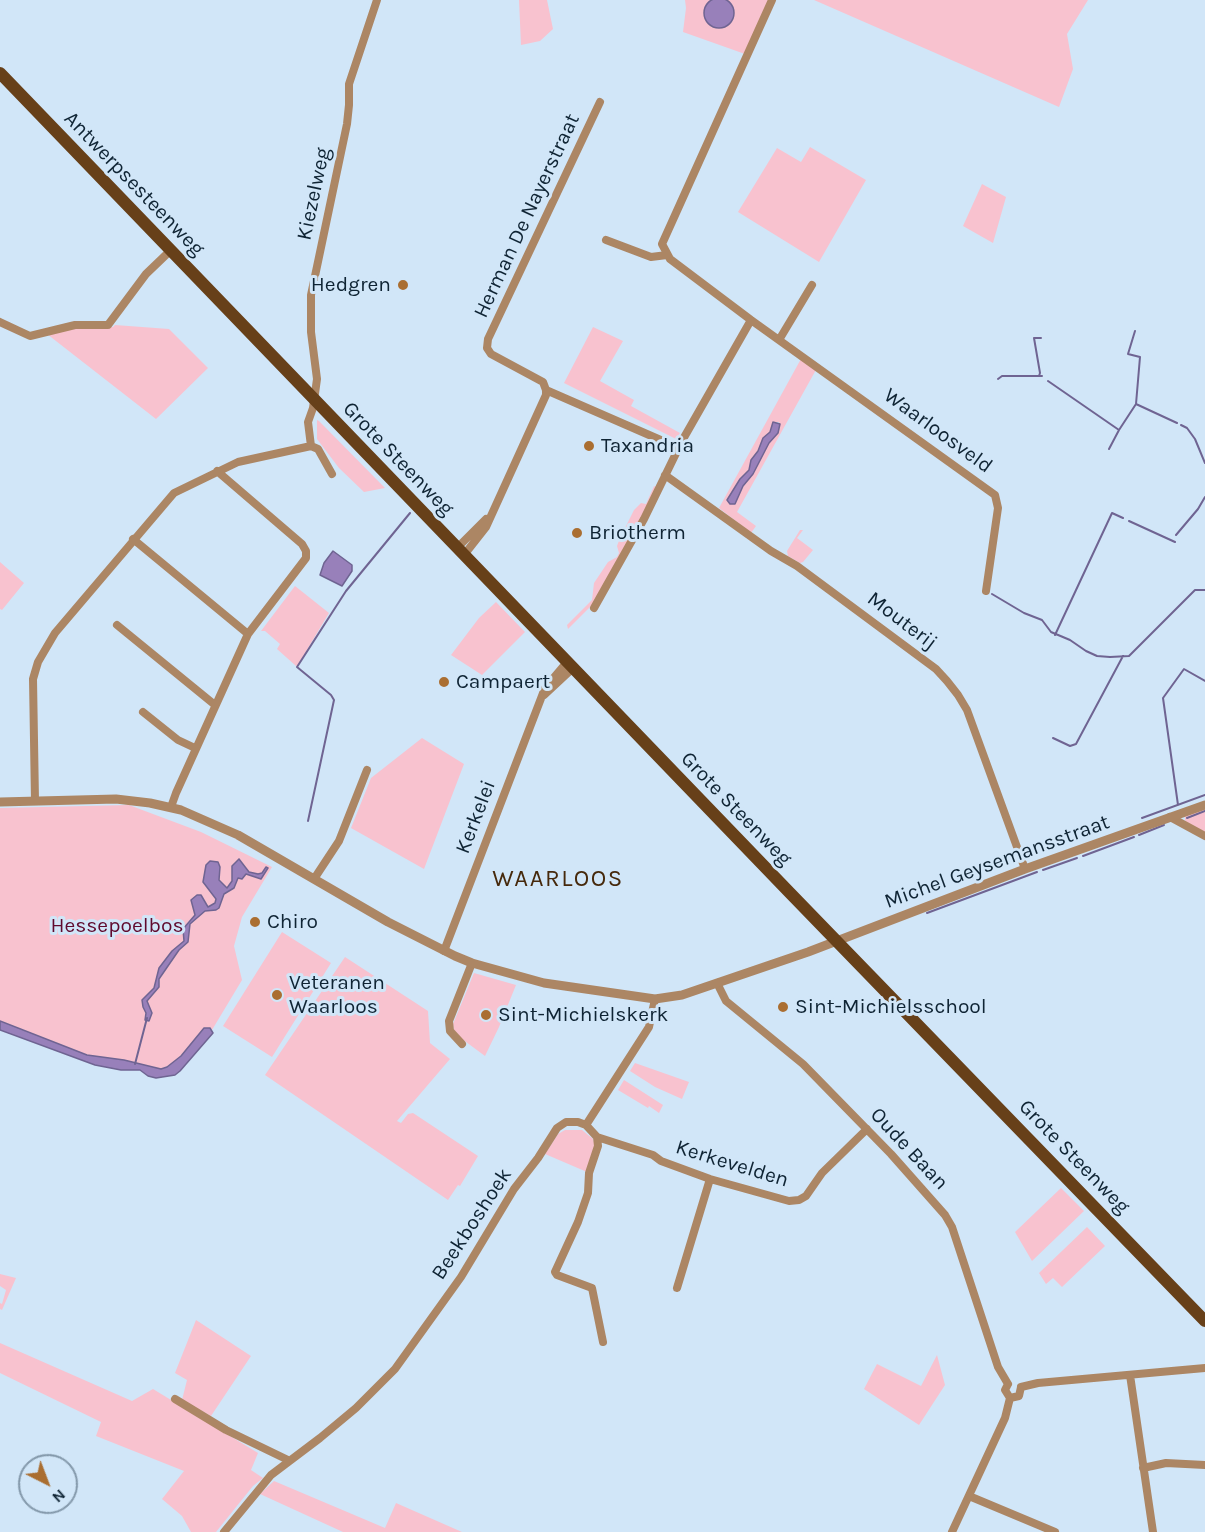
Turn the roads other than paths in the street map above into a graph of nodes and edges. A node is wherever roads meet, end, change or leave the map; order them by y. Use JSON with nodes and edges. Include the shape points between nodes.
{"nodes":[{"id":1,"x":377,"y":0,"type":"edge"},
{"id":2,"x":772,"y":0,"type":"edge"},
{"id":3,"x":0,"y":73,"type":"edge"},
{"id":4,"x":600,"y":102,"type":"dead end"},
{"id":5,"x":606,"y":240,"type":"dead end"},
{"id":6,"x":171,"y":250,"type":"junction"},
{"id":7,"x":667,"y":255,"type":"junction"},
{"id":8,"x":812,"y":285,"type":"dead end"},
{"id":9,"x":751,"y":320,"type":"junction"},
{"id":10,"x":0,"y":322,"type":"edge"},
{"id":11,"x":239,"y":322,"type":"joint"},
{"id":12,"x":779,"y":340,"type":"junction"},
{"id":13,"x":546,"y":390,"type":"junction"},
{"id":14,"x":314,"y":399,"type":"junction"},
{"id":15,"x":310,"y":446,"type":"junction"},
{"id":16,"x":679,"y":448,"type":"junction"},
{"id":17,"x":217,"y":471,"type":"junction"},
{"id":18,"x":332,"y":474,"type":"dead end"},
{"id":19,"x":665,"y":475,"type":"junction"},
{"id":20,"x":133,"y":539,"type":"junction"},
{"id":21,"x":461,"y":551,"type":"junction"},
{"id":22,"x":986,"y":591,"type":"dead end"},
{"id":23,"x":594,"y":608,"type":"dead end"},
{"id":24,"x":117,"y":625,"type":"dead end"},
{"id":25,"x":248,"y":634,"type":"junction"},
{"id":26,"x":570,"y":665,"type":"junction"},
{"id":27,"x":215,"y":705,"type":"junction"},
{"id":28,"x":143,"y":712,"type":"dead end"},
{"id":29,"x":195,"y":748,"type":"junction"},
{"id":30,"x":367,"y":770,"type":"dead end"},
{"id":31,"x":35,"y":801,"type":"junction"},
{"id":32,"x":0,"y":802,"type":"edge"},
{"id":33,"x":1205,"y":805,"type":"edge"},
{"id":34,"x":171,"y":807,"type":"junction"},
{"id":35,"x":1170,"y":818,"type":"junction"},
{"id":36,"x":1205,"y":836,"type":"edge"},
{"id":37,"x":1025,"y":869,"type":"junction"},
{"id":38,"x":314,"y":879,"type":"junction"},
{"id":39,"x":836,"y":941,"type":"junction"},
{"id":40,"x":444,"y":951,"type":"junction"},
{"id":41,"x":472,"y":963,"type":"junction"},
{"id":42,"x":717,"y":983,"type":"junction"},
{"id":43,"x":655,"y":999,"type":"junction"},
{"id":44,"x":462,"y":1044,"type":"dead end"},
{"id":45,"x":586,"y":1125,"type":"junction"},
{"id":46,"x":867,"y":1129,"type":"junction"},
{"id":47,"x":597,"y":1137,"type":"junction"},
{"id":48,"x":710,"y":1179,"type":"junction"},
{"id":49,"x":677,"y":1288,"type":"dead end"},
{"id":50,"x":1205,"y":1321,"type":"edge"},
{"id":51,"x":603,"y":1342,"type":"dead end"},
{"id":52,"x":1205,"y":1368,"type":"edge"},
{"id":53,"x":1130,"y":1375,"type":"junction"},
{"id":54,"x":1008,"y":1384,"type":"junction"},
{"id":55,"x":1021,"y":1387,"type":"junction"},
{"id":56,"x":1010,"y":1398,"type":"junction"},
{"id":57,"x":175,"y":1399,"type":"dead end"},
{"id":58,"x":288,"y":1460,"type":"junction"},
{"id":59,"x":1205,"y":1465,"type":"edge"},
{"id":60,"x":1143,"y":1468,"type":"junction"},
{"id":61,"x":969,"y":1496,"type":"junction"},
{"id":62,"x":224,"y":1532,"type":"edge"},
{"id":63,"x":952,"y":1532,"type":"edge"},
{"id":64,"x":1055,"y":1532,"type":"edge"},
{"id":65,"x":1153,"y":1532,"type":"edge"}],
"edges":[{"from":1,"to":14,"type":"street","name":"Kiezelweg","via":[[349,84],[347,124],[311,295],[317,379]]},
{"from":2,"to":7,"type":"street","via":[[662,244]]},
{"from":3,"to":6,"type":"main road","name":"Antwerpsesteenweg"},
{"from":4,"to":13,"type":"street","name":"Herman De Nayerstraat","via":[[488,339],[491,354],[537,378]]},
{"from":5,"to":7,"type":"street","via":[[651,257]]},
{"from":6,"to":10,"type":"street","via":[[146,274],[108,325],[75,325],[30,336]]},
{"from":6,"to":11,"type":"main road","name":"Antwerpsesteenweg"},
{"from":7,"to":9,"type":"street","name":"Waarloosveld"},
{"from":8,"to":12,"type":"street"},
{"from":9,"to":12,"type":"street","name":"Waarloosveld"},
{"from":9,"to":16,"type":"street"},
{"from":11,"to":14,"type":"main road","name":"Grote Steenweg"},
{"from":12,"to":22,"type":"street","name":"Waarloosveld","via":[[995,495],[998,508]]},
{"from":13,"to":16,"type":"street"},
{"from":13,"to":21,"type":"street","via":[[545,400],[486,527]]},
{"from":14,"to":15,"type":"street","name":"Kiezelweg","via":[[308,422]]},
{"from":14,"to":21,"type":"main road","name":"Grote Steenweg"},
{"from":15,"to":17,"type":"street","via":[[238,462]]},
{"from":15,"to":18,"type":"street","via":[[318,449]]},
{"from":16,"to":19,"type":"street"},
{"from":17,"to":20,"type":"street","via":[[170,496]]},
{"from":17,"to":25,"type":"street","via":[[306,551],[302,566]]},
{"from":19,"to":23,"type":"street"},
{"from":19,"to":37,"type":"street","name":"Mouterij","via":[[797,566],[947,681],[967,710]]},
{"from":20,"to":25,"type":"street"},
{"from":20,"to":31,"type":"street","via":[[55,633],[35,670]]},
{"from":21,"to":26,"type":"main road","name":"Grote Steenweg"},
{"from":24,"to":27,"type":"street"},
{"from":25,"to":27,"type":"street"},
{"from":26,"to":39,"type":"main road","name":"Grote Steenweg"},
{"from":26,"to":40,"type":"street","name":"Kerkelei","via":[[544,688]]},
{"from":27,"to":29,"type":"street"},
{"from":28,"to":29,"type":"street","via":[[178,740]]},
{"from":29,"to":34,"type":"street"},
{"from":30,"to":38,"type":"street","via":[[339,841]]},
{"from":31,"to":32,"type":"street","name":"Michel Geysemansstraat"},
{"from":31,"to":34,"type":"street","name":"Michel Geysemansstraat","via":[[116,800]]},
{"from":33,"to":35,"type":"street","name":"Michel Geysemansstraat"},
{"from":34,"to":38,"type":"street","name":"Michel Geysemansstraat","via":[[238,835]]},
{"from":35,"to":36,"type":"street"},
{"from":35,"to":37,"type":"street","name":"Michel Geysemansstraat"},
{"from":37,"to":39,"type":"street","name":"Michel Geysemansstraat"},
{"from":38,"to":40,"type":"street","name":"Michel Geysemansstraat"},
{"from":39,"to":42,"type":"street","name":"Michel Geysemansstraat"},
{"from":39,"to":50,"type":"main road","name":"Grote Steenweg"},
{"from":40,"to":41,"type":"street","name":"Michel Geysemansstraat"},
{"from":41,"to":43,"type":"street","name":"Michel Geysemansstraat","via":[[544,983]]},
{"from":41,"to":44,"type":"street","via":[[449,1021],[450,1030]]},
{"from":42,"to":43,"type":"street","name":"Michel Geysemansstraat"},
{"from":42,"to":46,"type":"street","name":"Oude Baan","via":[[726,1001],[804,1064]]},
{"from":43,"to":45,"type":"street","via":[[649,1027]]},
{"from":45,"to":47,"type":"street"},
{"from":45,"to":58,"type":"street","name":"Beekboshoek","via":[[566,1122],[556,1128],[395,1369],[356,1408]]},
{"from":46,"to":48,"type":"street","name":"Kerkevelden","via":[[799,1200],[789,1201]]},
{"from":46,"to":54,"type":"street","name":"Oude Baan","via":[[952,1227],[998,1367]]},
{"from":47,"to":48,"type":"street","name":"Kerkevelden"},
{"from":47,"to":51,"type":"street","via":[[588,1193],[555,1272],[592,1288]]},
{"from":48,"to":49,"type":"street"},
{"from":52,"to":53,"type":"street"},
{"from":53,"to":55,"type":"street"},
{"from":53,"to":60,"type":"street"},
{"from":54,"to":55,"type":"street","via":[[1015,1382]]},
{"from":54,"to":56,"type":"street","via":[[1005,1390]]},
{"from":55,"to":56,"type":"street","via":[[1019,1396]]},
{"from":56,"to":61,"type":"street","via":[[1005,1418]]},
{"from":57,"to":58,"type":"street","via":[[226,1430]]},
{"from":58,"to":62,"type":"street","name":"Beekboshoek","via":[[266,1480]]},
{"from":59,"to":60,"type":"street"},
{"from":60,"to":65,"type":"street"},
{"from":61,"to":63,"type":"street"},
{"from":61,"to":64,"type":"street"}]}
